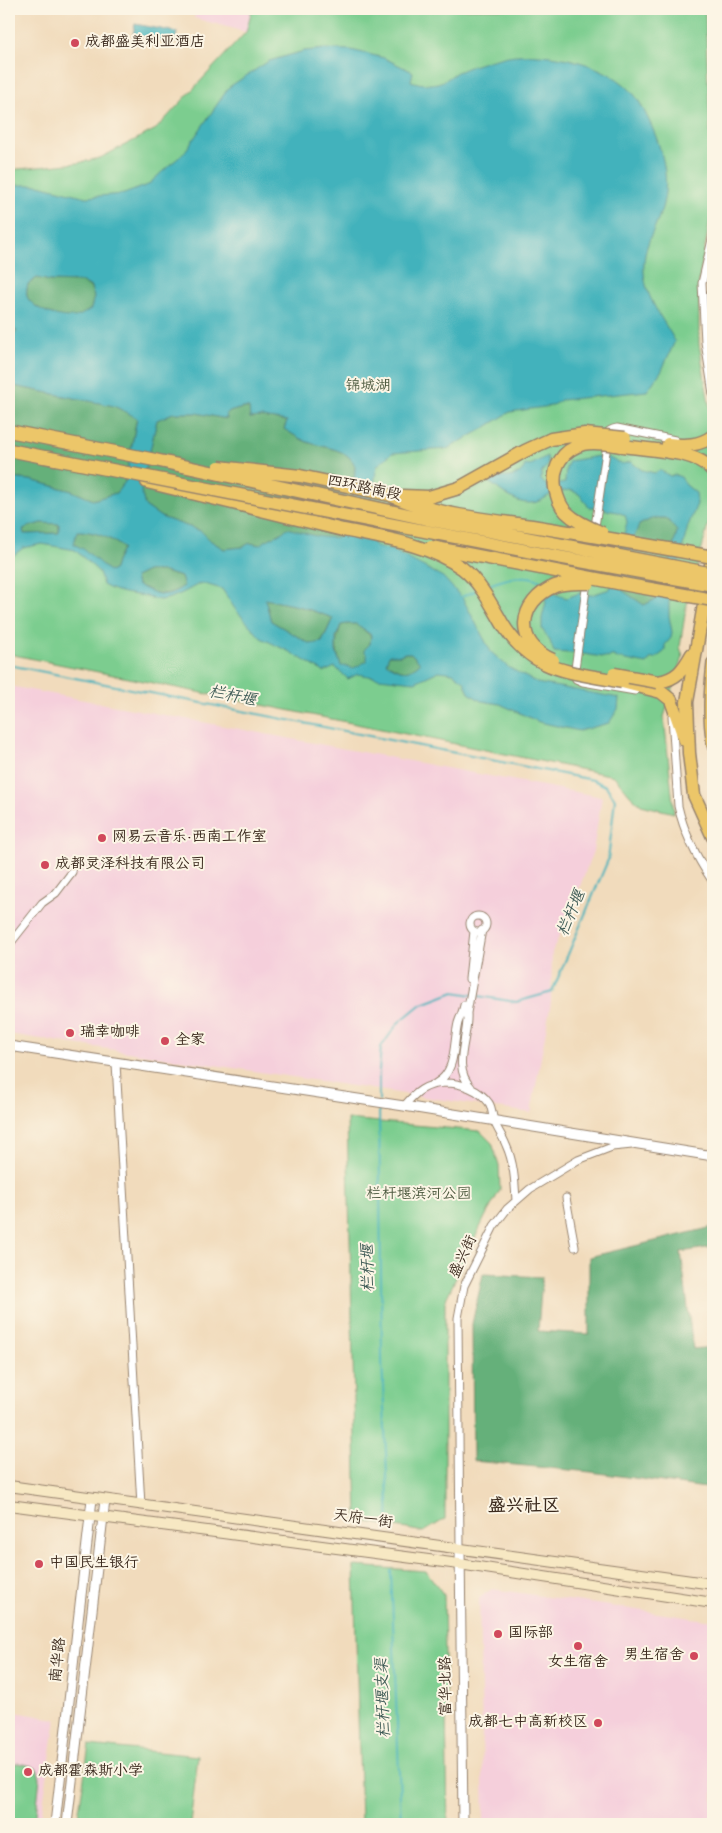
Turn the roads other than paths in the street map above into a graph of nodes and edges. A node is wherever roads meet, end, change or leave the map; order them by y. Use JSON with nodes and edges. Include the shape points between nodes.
{"nodes":[{"id":1,"x":713,"y":234,"type":"edge"},
{"id":2,"x":713,"y":394,"type":"edge"},
{"id":3,"x":713,"y":428,"type":"edge"},
{"id":4,"x":9,"y":431,"type":"edge"},
{"id":5,"x":713,"y":436,"type":"edge"},
{"id":6,"x":624,"y":442,"type":"junction"},
{"id":7,"x":9,"y":450,"type":"edge"},
{"id":8,"x":46,"y":457,"type":"junction"},
{"id":9,"x":155,"y":460,"type":"junction"},
{"id":10,"x":713,"y":471,"type":"edge"},
{"id":11,"x":390,"y":495,"type":"junction"},
{"id":12,"x":386,"y":539,"type":"junction"},
{"id":13,"x":618,"y":540,"type":"junction"},
{"id":14,"x":713,"y":555,"type":"edge"},
{"id":15,"x":713,"y":574,"type":"edge"},
{"id":16,"x":713,"y":584,"type":"edge"},
{"id":17,"x":628,"y":585,"type":"junction"},
{"id":18,"x":713,"y":600,"type":"edge"},
{"id":19,"x":697,"y":643,"type":"junction"},
{"id":20,"x":713,"y":663,"type":"edge"},
{"id":21,"x":713,"y":745,"type":"edge"},
{"id":22,"x":689,"y":753,"type":"junction"},
{"id":23,"x":713,"y":837,"type":"edge"},
{"id":24,"x":72,"y":872,"type":"dead end"},
{"id":25,"x":713,"y":882,"type":"edge"},
{"id":26,"x":478,"y":931,"type":"dead end"},
{"id":27,"x":9,"y":947,"type":"edge"},
{"id":28,"x":466,"y":1007,"type":"junction"},
{"id":29,"x":9,"y":1046,"type":"edge"},
{"id":30,"x":116,"y":1063,"type":"junction"},
{"id":31,"x":436,"y":1084,"type":"junction"},
{"id":32,"x":471,"y":1088,"type":"junction"},
{"id":33,"x":404,"y":1106,"type":"junction"},
{"id":34,"x":494,"y":1121,"type":"junction"},
{"id":35,"x":642,"y":1145,"type":"junction"},
{"id":36,"x":713,"y":1156,"type":"edge"},
{"id":37,"x":566,"y":1198,"type":"dead end"},
{"id":38,"x":516,"y":1201,"type":"junction"},
{"id":39,"x":575,"y":1247,"type":"dead end"},
{"id":40,"x":9,"y":1486,"type":"edge"},
{"id":41,"x":92,"y":1499,"type":"junction"},
{"id":42,"x":104,"y":1500,"type":"junction"},
{"id":43,"x":9,"y":1505,"type":"edge"},
{"id":44,"x":141,"y":1505,"type":"junction"},
{"id":45,"x":90,"y":1516,"type":"junction"},
{"id":46,"x":102,"y":1518,"type":"junction"},
{"id":47,"x":460,"y":1548,"type":"junction"},
{"id":48,"x":459,"y":1564,"type":"junction"},
{"id":49,"x":713,"y":1584,"type":"edge"},
{"id":50,"x":713,"y":1602,"type":"edge"},
{"id":51,"x":55,"y":1824,"type":"edge"},
{"id":52,"x":67,"y":1824,"type":"edge"},
{"id":53,"x":463,"y":1824,"type":"edge"}],
"edges":[{"from":1,"to":2,"type":"street","via":[[702,283],[705,342]]},
{"from":3,"to":25,"type":"street","via":[[695,440],[609,431],[574,676],[583,682],[649,694],[670,710],[680,816],[692,846]]},
{"from":4,"to":9,"type":"highway","name":"四环路南段"},
{"from":5,"to":6,"type":"highway","via":[[698,444],[683,446]]},
{"from":6,"to":10,"type":"highway","via":[[690,456],[708,464]]},
{"from":6,"to":11,"type":"highway","bridge":true,"via":[[585,434],[551,438],[459,488],[429,497]]},
{"from":6,"to":13,"type":"highway","bridge":true,"via":[[583,444],[569,450],[554,470],[557,497],[564,510],[580,523]]},
{"from":7,"to":8,"type":"highway","name":"四环路南段"},
{"from":8,"to":12,"type":"highway","bridge":true},
{"from":8,"to":16,"type":"highway","name":"四环路南段","bridge":true},
{"from":9,"to":11,"type":"highway","bridge":true,"via":[[300,476]]},
{"from":9,"to":15,"type":"highway","name":"四环路南段","bridge":true,"via":[[427,519]]},
{"from":11,"to":13,"type":"highway","bridge":true,"via":[[448,513]]},
{"from":12,"to":17,"type":"highway","bridge":true},
{"from":12,"to":22,"type":"highway","bridge":true,"via":[[421,548],[463,569],[481,588],[508,633],[534,659],[555,668],[661,692],[671,700]]},
{"from":13,"to":14,"type":"highway","bridge":true},
{"from":14,"to":19,"type":"highway"},
{"from":17,"to":18,"type":"highway","bridge":true},
{"from":17,"to":19,"type":"highway","bridge":true,"via":[[556,585],[532,602],[525,617],[525,631],[532,645],[546,657],[562,663],[658,682],[669,680],[684,669]]},
{"from":19,"to":22,"type":"highway","via":[[687,702]]},
{"from":20,"to":21,"type":"highway","via":[[709,712]]},
{"from":22,"to":23,"type":"highway","via":[[694,795]]},
{"from":24,"to":27,"type":"street","via":[[56,893],[42,903]]},
{"from":26,"to":28,"type":"street"},
{"from":28,"to":31,"type":"street","via":[[458,1021],[451,1066]]},
{"from":28,"to":32,"type":"street","via":[[468,1025],[461,1064],[464,1080]]},
{"from":29,"to":30,"type":"street"},
{"from":30,"to":33,"type":"street"},
{"from":30,"to":44,"type":"street"},
{"from":31,"to":32,"type":"street","via":[[454,1083]]},
{"from":31,"to":33,"type":"street","via":[[415,1092]]},
{"from":32,"to":34,"type":"street","via":[[489,1103]]},
{"from":33,"to":34,"type":"street"},
{"from":34,"to":35,"type":"street"},
{"from":34,"to":38,"type":"street","via":[[511,1157]]},
{"from":35,"to":36,"type":"street","name":"盛兴街"},
{"from":35,"to":38,"type":"street","name":"盛兴街","via":[[612,1147],[578,1160],[558,1170]]},
{"from":37,"to":39,"type":"street"},
{"from":38,"to":47,"type":"street","name":"盛兴街","via":[[494,1226],[475,1263],[464,1286],[458,1318]]},
{"from":40,"to":41,"type":"main road","name":"天府一街"},
{"from":41,"to":42,"type":"main road","name":"天府一街"},
{"from":41,"to":45,"type":"street","name":"南华路"},
{"from":42,"to":44,"type":"main road","name":"天府一街"},
{"from":42,"to":46,"type":"street"},
{"from":43,"to":45,"type":"main road","name":"天府一街"},
{"from":44,"to":47,"type":"main road","name":"天府一街"},
{"from":45,"to":46,"type":"main road","name":"天府一街"},
{"from":45,"to":51,"type":"street","name":"南华路"},
{"from":46,"to":48,"type":"main road","name":"天府一街"},
{"from":46,"to":52,"type":"street"},
{"from":47,"to":48,"type":"street","name":"富华北路"},
{"from":47,"to":49,"type":"main road","name":"天府一街"},
{"from":48,"to":50,"type":"main road","name":"天府一街"},
{"from":48,"to":53,"type":"street","name":"富华北路"}]}
